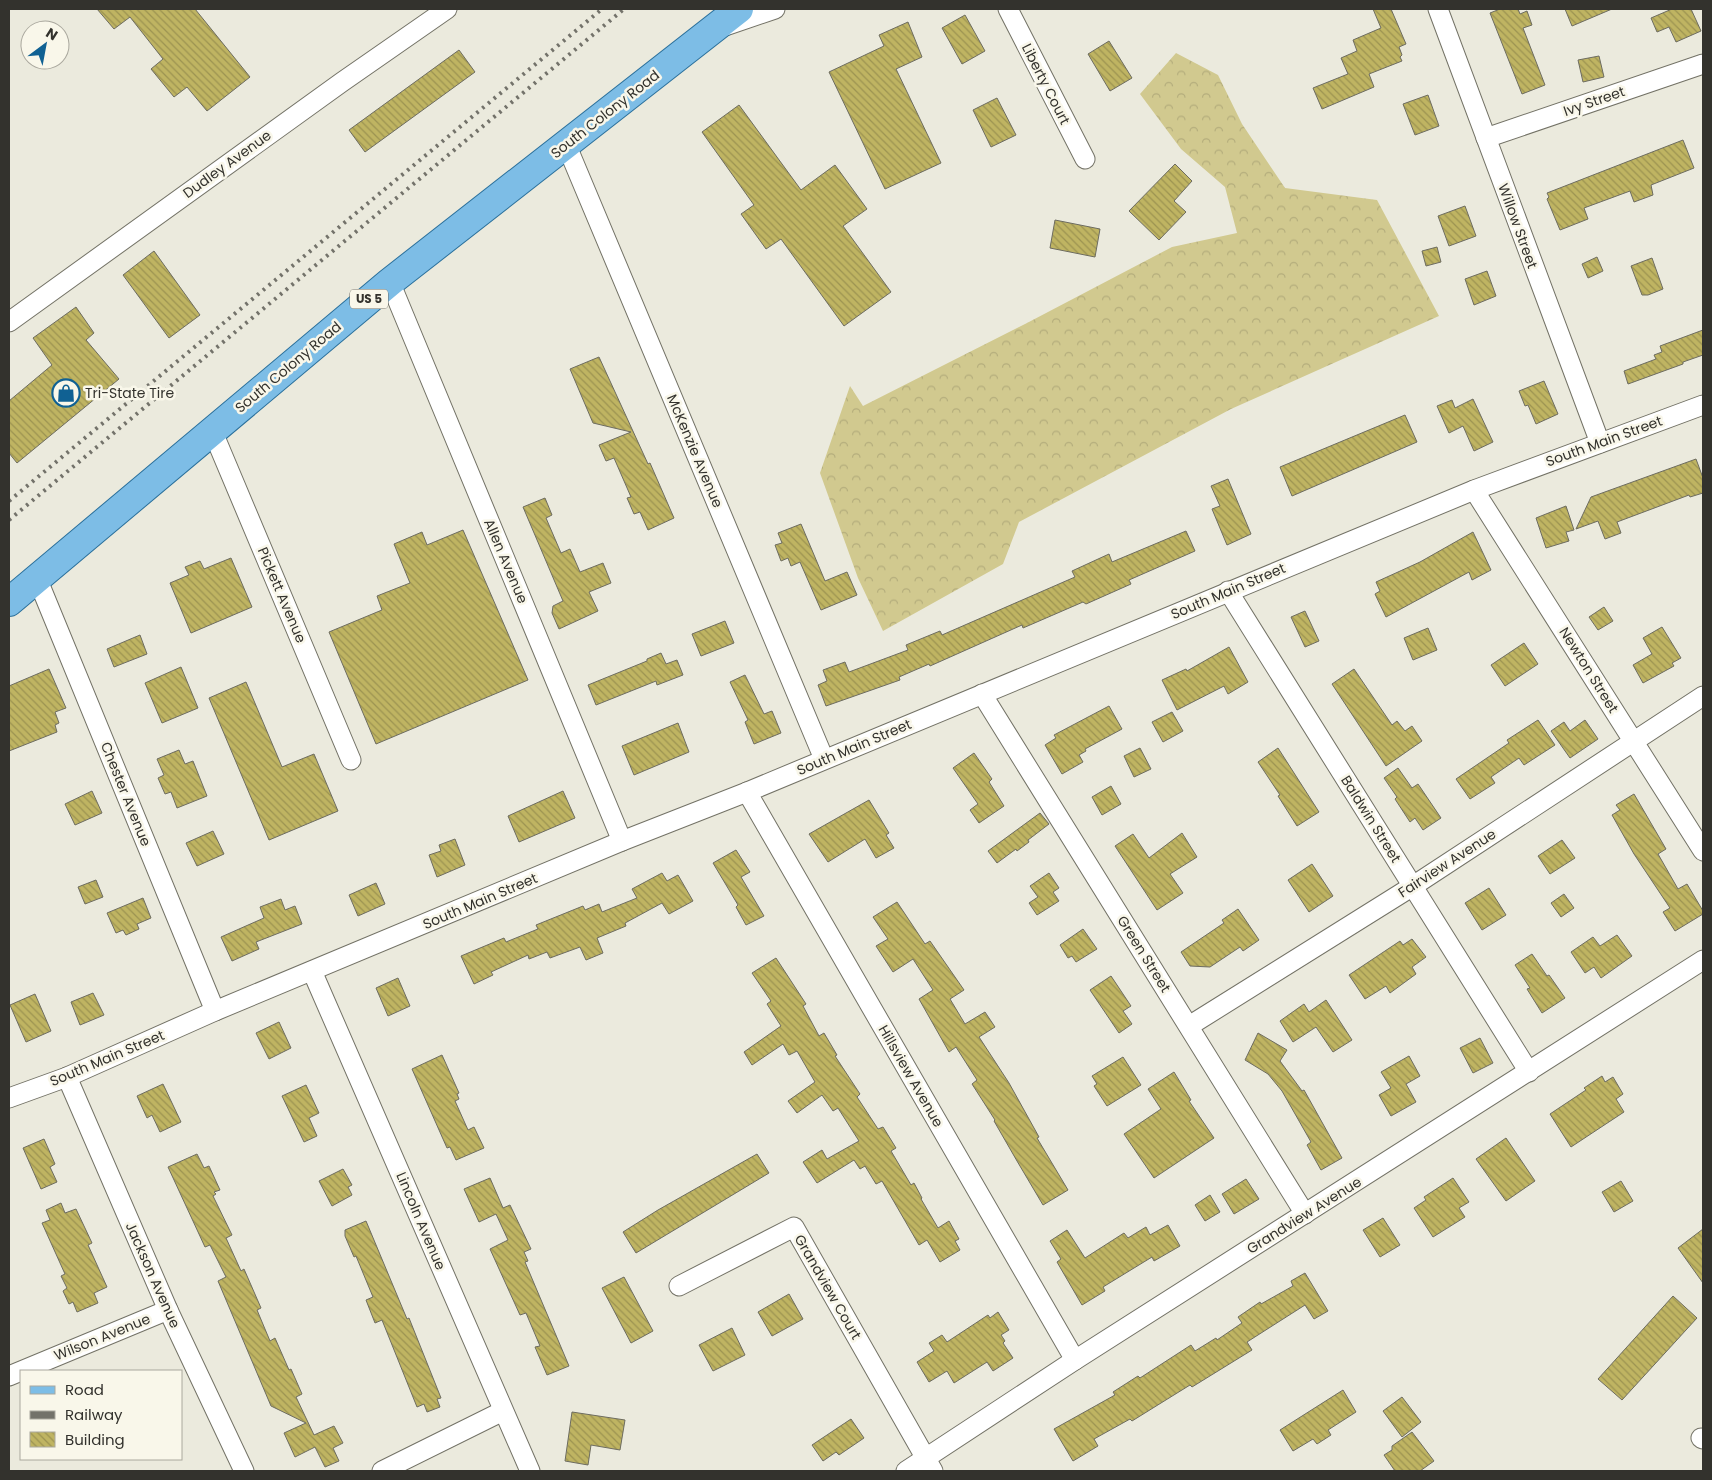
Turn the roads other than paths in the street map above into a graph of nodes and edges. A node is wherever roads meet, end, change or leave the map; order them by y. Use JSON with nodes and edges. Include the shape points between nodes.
{"nodes":[{"id":1,"x":447,"y":9,"type":"edge"},
{"id":2,"x":739,"y":9,"type":"edge"},
{"id":3,"x":775,"y":9,"type":"edge"},
{"id":4,"x":1008,"y":9,"type":"edge"},
{"id":5,"x":1438,"y":9,"type":"edge"},
{"id":6,"x":712,"y":30,"type":"junction"},
{"id":7,"x":1703,"y":64,"type":"edge"},
{"id":8,"x":1486,"y":138,"type":"junction"},
{"id":9,"x":566,"y":144,"type":"junction"},
{"id":10,"x":1085,"y":159,"type":"dead end"},
{"id":11,"x":390,"y":282,"type":"junction"},
{"id":12,"x":9,"y":322,"type":"edge"},
{"id":13,"x":1703,"y":404,"type":"edge"},
{"id":14,"x":212,"y":430,"type":"junction"},
{"id":15,"x":1600,"y":443,"type":"junction"},
{"id":16,"x":1474,"y":490,"type":"junction"},
{"id":17,"x":37,"y":578,"type":"junction"},
{"id":18,"x":1228,"y":591,"type":"junction"},
{"id":19,"x":9,"y":602,"type":"edge"},
{"id":20,"x":982,"y":694,"type":"junction"},
{"id":21,"x":1703,"y":696,"type":"edge"},
{"id":22,"x":1634,"y":741,"type":"junction"},
{"id":23,"x":824,"y":759,"type":"junction"},
{"id":24,"x":351,"y":760,"type":"dead end"},
{"id":25,"x":747,"y":792,"type":"junction"},
{"id":26,"x":622,"y":841,"type":"junction"},
{"id":27,"x":1703,"y":851,"type":"edge"},
{"id":28,"x":1413,"y":886,"type":"junction"},
{"id":29,"x":1703,"y":960,"type":"edge"},
{"id":30,"x":312,"y":971,"type":"junction"},
{"id":31,"x":215,"y":1011,"type":"junction"},
{"id":32,"x":1189,"y":1026,"type":"junction"},
{"id":33,"x":1529,"y":1072,"type":"junction"},
{"id":34,"x":67,"y":1077,"type":"junction"},
{"id":35,"x":11,"y":1091,"type":"edge"},
{"id":36,"x":1305,"y":1214,"type":"junction"},
{"id":37,"x":679,"y":1286,"type":"dead end"},
{"id":38,"x":168,"y":1310,"type":"junction"},
{"id":39,"x":1075,"y":1360,"type":"junction"},
{"id":40,"x":23,"y":1370,"type":"edge"},
{"id":41,"x":503,"y":1411,"type":"junction"},
{"id":42,"x":929,"y":1465,"type":"edge"},
{"id":43,"x":244,"y":1471,"type":"edge"},
{"id":44,"x":382,"y":1471,"type":"edge"},
{"id":45,"x":530,"y":1471,"type":"edge"},
{"id":46,"x":906,"y":1471,"type":"edge"}],
"edges":[{"from":1,"to":12,"type":"street","name":"Dudley Avenue"},
{"from":2,"to":6,"type":"main road","name":"South Colony Road","number":"US 5"},
{"from":3,"to":6,"type":"street"},
{"from":4,"to":10,"type":"street","name":"Liberty Court"},
{"from":5,"to":8,"type":"street","name":"Willow Street"},
{"from":6,"to":9,"type":"main road","name":"South Colony Road","number":"US 5"},
{"from":7,"to":8,"type":"street","name":"Ivy Street"},
{"from":8,"to":15,"type":"street","name":"Willow Street"},
{"from":9,"to":11,"type":"main road","name":"South Colony Road","number":"US 5"},
{"from":9,"to":23,"type":"street","name":"McKenzie Avenue"},
{"from":11,"to":14,"type":"main road","name":"South Colony Road","number":"US 5"},
{"from":11,"to":26,"type":"street","name":"Allen Avenue"},
{"from":13,"to":15,"type":"street","name":"South Main Street"},
{"from":14,"to":17,"type":"main road","name":"South Colony Road","number":"US 5"},
{"from":14,"to":24,"type":"street","name":"Pickett Avenue"},
{"from":15,"to":16,"type":"street","name":"South Main Street"},
{"from":16,"to":18,"type":"street","name":"South Main Street"},
{"from":16,"to":22,"type":"street","name":"Newton Street"},
{"from":17,"to":19,"type":"main road","name":"South Colony Road","number":"US 5"},
{"from":17,"to":31,"type":"street","name":"Chester Avenue"},
{"from":18,"to":20,"type":"street","name":"South Main Street"},
{"from":18,"to":28,"type":"street","name":"Baldwin Street"},
{"from":20,"to":23,"type":"street","name":"South Main Street"},
{"from":20,"to":32,"type":"street","name":"Green Street"},
{"from":21,"to":22,"type":"street","name":"Fairview Avenue"},
{"from":22,"to":27,"type":"street","name":"Newton Street"},
{"from":22,"to":28,"type":"street","name":"Fairview Avenue"},
{"from":23,"to":25,"type":"street","name":"South Main Street"},
{"from":25,"to":26,"type":"street","name":"South Main Street"},
{"from":25,"to":39,"type":"street","name":"Hillsview Avenue"},
{"from":26,"to":30,"type":"street","name":"South Main Street"},
{"from":28,"to":32,"type":"street","name":"Fairview Avenue"},
{"from":28,"to":33,"type":"street","name":"Baldwin Street"},
{"from":29,"to":33,"type":"street","name":"Grandview Avenue"},
{"from":30,"to":31,"type":"street","name":"South Main Street"},
{"from":30,"to":41,"type":"street","name":"Lincoln Avenue"},
{"from":31,"to":34,"type":"street","name":"South Main Street"},
{"from":32,"to":36,"type":"street","name":"Green Street"},
{"from":33,"to":36,"type":"street","name":"Grandview Avenue"},
{"from":34,"to":35,"type":"street","name":"South Main Street"},
{"from":34,"to":38,"type":"street","name":"Jackson Avenue"},
{"from":36,"to":39,"type":"street","name":"Grandview Avenue"},
{"from":37,"to":42,"type":"street","name":"Grandview Court","via":[[794,1227]]},
{"from":38,"to":40,"type":"street","name":"Wilson Avenue"},
{"from":38,"to":43,"type":"street","name":"Jackson Avenue"},
{"from":39,"to":42,"type":"street","name":"Grandview Avenue"},
{"from":41,"to":44,"type":"street"},
{"from":41,"to":45,"type":"street","name":"Lincoln Avenue"},
{"from":42,"to":46,"type":"street","name":"Grandview Avenue"}]}
